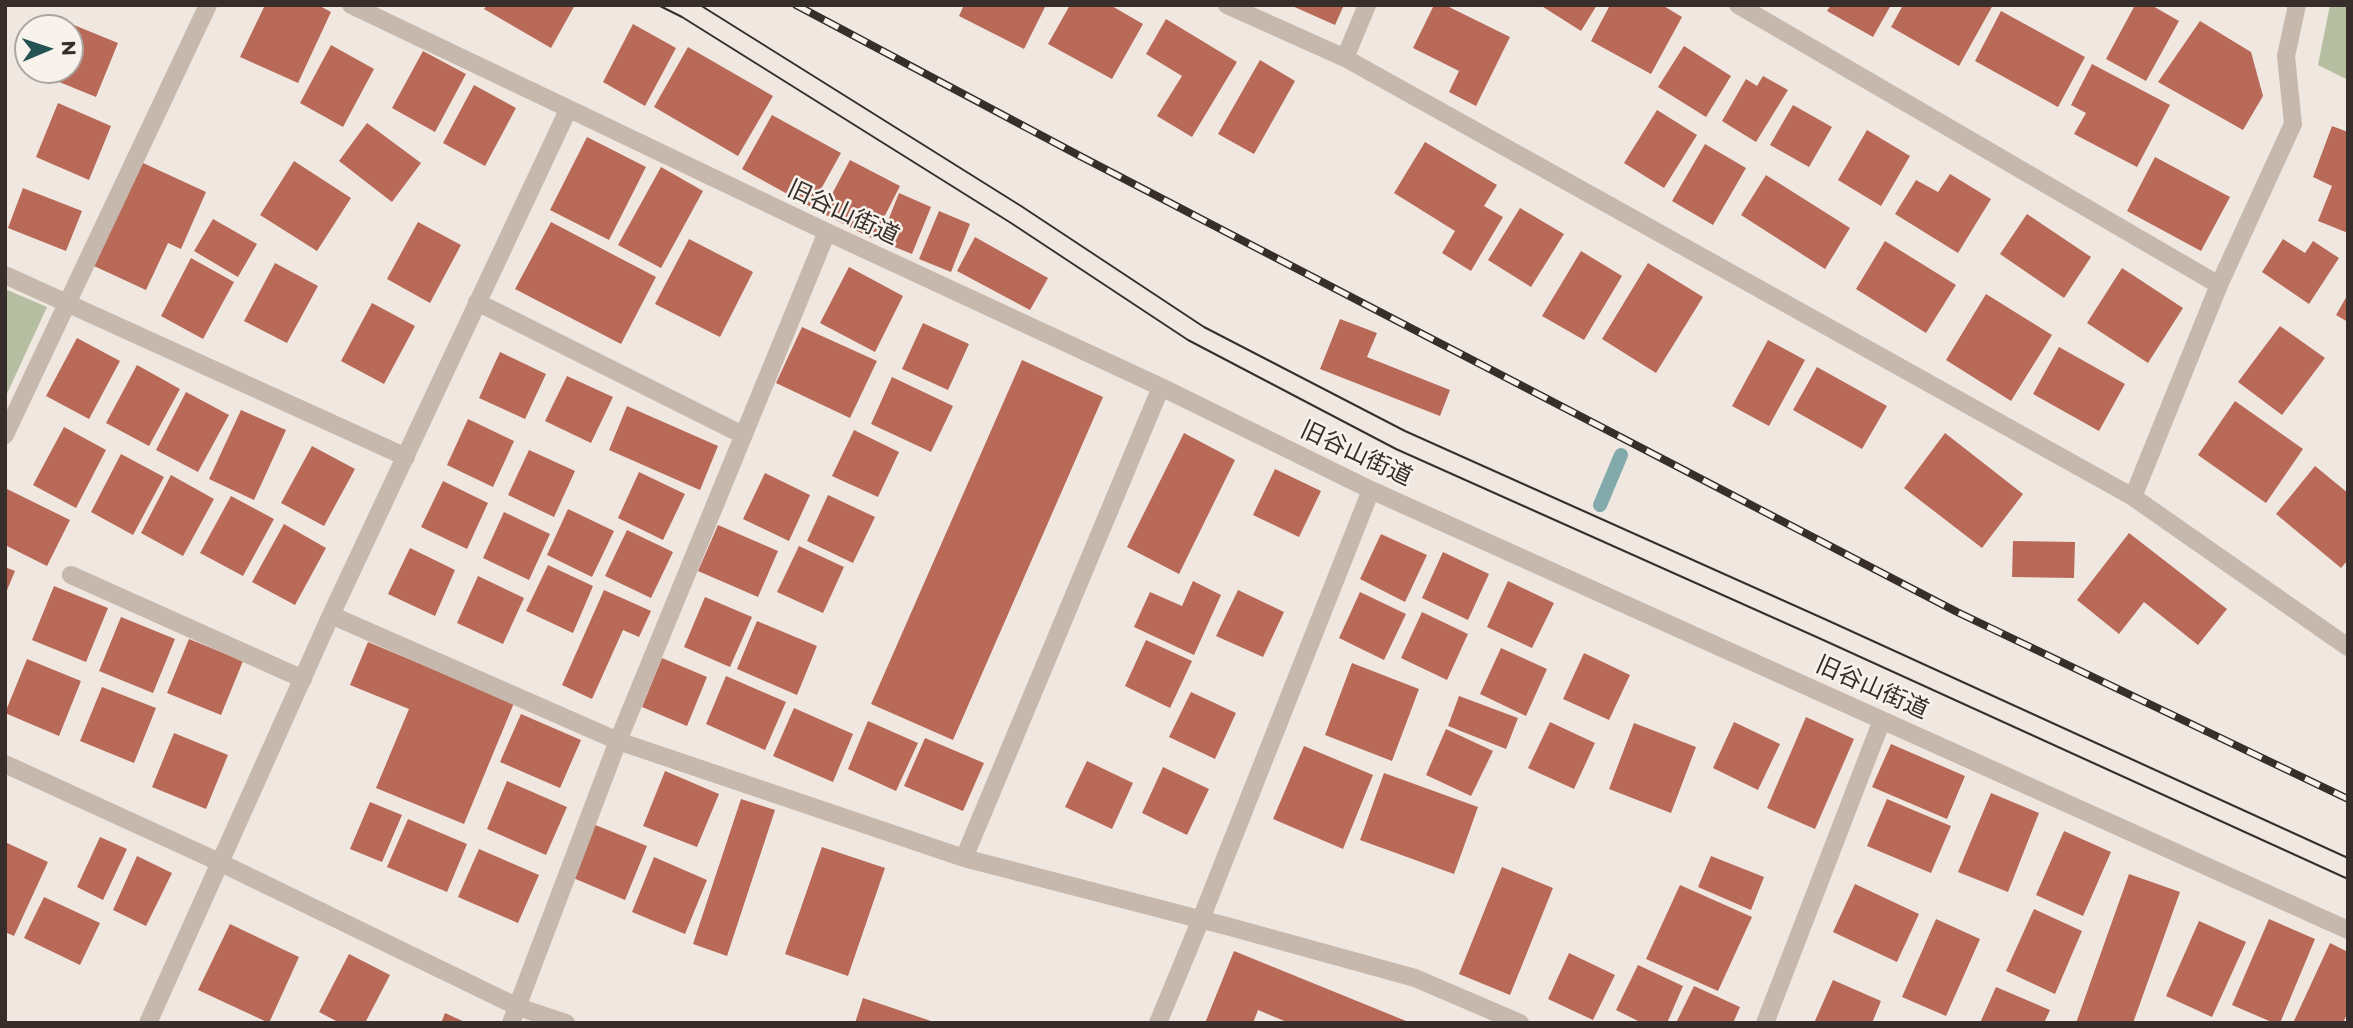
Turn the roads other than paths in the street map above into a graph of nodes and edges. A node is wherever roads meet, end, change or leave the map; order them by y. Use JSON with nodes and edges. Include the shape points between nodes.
{"nodes":[{"id":1,"x":208,"y":5,"type":"edge"},
{"id":2,"x":351,"y":5,"type":"edge"},
{"id":3,"x":1227,"y":5,"type":"edge"},
{"id":4,"x":1367,"y":5,"type":"edge"},
{"id":5,"x":1738,"y":5,"type":"edge"},
{"id":6,"x":2297,"y":5,"type":"edge"},
{"id":7,"x":1345,"y":58,"type":"junction"},
{"id":8,"x":568,"y":110,"type":"junction"},
{"id":9,"x":827,"y":232,"type":"junction"},
{"id":10,"x":5,"y":275,"type":"edge"},
{"id":11,"x":2219,"y":285,"type":"junction"},
{"id":12,"x":477,"y":302,"type":"junction"},
{"id":13,"x":67,"y":303,"type":"junction"},
{"id":14,"x":1160,"y":387,"type":"junction"},
{"id":15,"x":5,"y":435,"type":"edge"},
{"id":16,"x":743,"y":435,"type":"junction"},
{"id":17,"x":406,"y":457,"type":"junction"},
{"id":18,"x":1371,"y":490,"type":"junction"},
{"id":19,"x":2133,"y":497,"type":"junction"},
{"id":20,"x":71,"y":575,"type":"dead end"},
{"id":21,"x":331,"y":615,"type":"junction"},
{"id":22,"x":2348,"y":647,"type":"edge"},
{"id":23,"x":303,"y":679,"type":"junction"},
{"id":24,"x":1882,"y":720,"type":"junction"},
{"id":25,"x":618,"y":741,"type":"junction"},
{"id":26,"x":5,"y":764,"type":"edge"},
{"id":27,"x":964,"y":858,"type":"junction"},
{"id":28,"x":219,"y":862,"type":"junction"},
{"id":29,"x":1202,"y":919,"type":"junction"},
{"id":30,"x":2348,"y":930,"type":"edge"},
{"id":31,"x":514,"y":1015,"type":"edge"},
{"id":32,"x":148,"y":1023,"type":"edge"},
{"id":33,"x":566,"y":1023,"type":"edge"},
{"id":34,"x":1158,"y":1023,"type":"edge"},
{"id":35,"x":1520,"y":1023,"type":"edge"},
{"id":36,"x":1765,"y":1023,"type":"edge"}],
"edges":[{"from":1,"to":13,"type":"street"},
{"from":2,"to":8,"type":"street","name":"旧谷山街道"},
{"from":3,"to":7,"type":"street"},
{"from":4,"to":7,"type":"street"},
{"from":5,"to":11,"type":"street"},
{"from":6,"to":11,"type":"street","via":[[2286,55],[2293,124]]},
{"from":7,"to":19,"type":"street"},
{"from":8,"to":9,"type":"street","name":"旧谷山街道"},
{"from":8,"to":12,"type":"street"},
{"from":9,"to":14,"type":"street","name":"旧谷山街道"},
{"from":9,"to":16,"type":"street"},
{"from":10,"to":13,"type":"street"},
{"from":11,"to":19,"type":"street"},
{"from":12,"to":16,"type":"street"},
{"from":12,"to":17,"type":"street"},
{"from":13,"to":15,"type":"street"},
{"from":13,"to":17,"type":"street"},
{"from":14,"to":18,"type":"street","name":"旧谷山街道"},
{"from":14,"to":27,"type":"street"},
{"from":16,"to":25,"type":"street"},
{"from":17,"to":21,"type":"street"},
{"from":18,"to":24,"type":"street","name":"旧谷山街道"},
{"from":18,"to":29,"type":"street"},
{"from":19,"to":22,"type":"street"},
{"from":20,"to":23,"type":"street"},
{"from":21,"to":23,"type":"street"},
{"from":21,"to":25,"type":"street"},
{"from":23,"to":28,"type":"street"},
{"from":24,"to":30,"type":"street","name":"旧谷山街道"},
{"from":24,"to":36,"type":"street"},
{"from":25,"to":27,"type":"street"},
{"from":25,"to":31,"type":"street"},
{"from":26,"to":28,"type":"street"},
{"from":27,"to":29,"type":"street"},
{"from":28,"to":31,"type":"street"},
{"from":28,"to":32,"type":"street"},
{"from":29,"to":34,"type":"street"},
{"from":29,"to":35,"type":"street","via":[[1415,978]]},
{"from":31,"to":33,"type":"street"}]}
